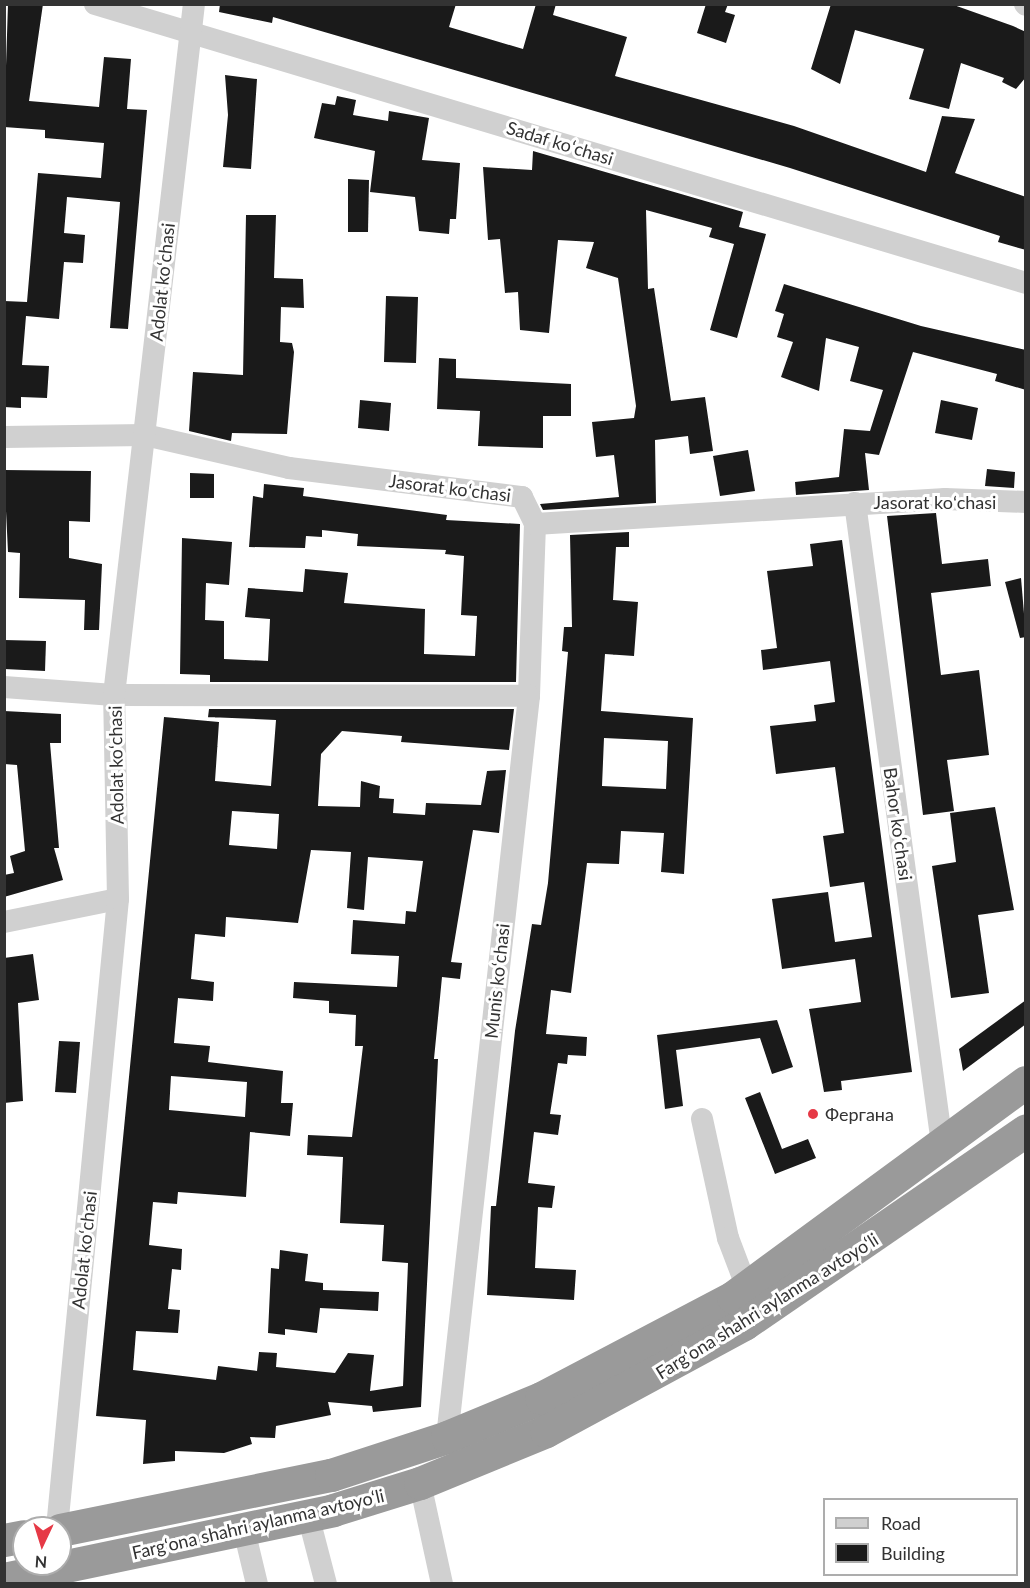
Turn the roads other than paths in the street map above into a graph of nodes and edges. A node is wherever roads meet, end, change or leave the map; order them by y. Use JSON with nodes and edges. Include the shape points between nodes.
{"nodes":[{"id":1,"x":95,"y":4,"type":"edge"},
{"id":2,"x":194,"y":4,"type":"edge"},
{"id":3,"x":189,"y":32,"type":"junction"},
{"id":4,"x":1026,"y":283,"type":"edge"},
{"id":5,"x":145,"y":435,"type":"junction"},
{"id":6,"x":4,"y":437,"type":"edge"},
{"id":7,"x":1026,"y":502,"type":"edge"},
{"id":8,"x":855,"y":503,"type":"junction"},
{"id":9,"x":535,"y":524,"type":"junction"},
{"id":10,"x":4,"y":687,"type":"edge"},
{"id":11,"x":114,"y":695,"type":"junction"},
{"id":12,"x":529,"y":696,"type":"junction"},
{"id":13,"x":118,"y":899,"type":"junction"},
{"id":14,"x":4,"y":922,"type":"edge"},
{"id":15,"x":1026,"y":1082,"type":"edge"},
{"id":16,"x":702,"y":1119,"type":"dead end"},
{"id":17,"x":1026,"y":1130,"type":"edge"},
{"id":18,"x":942,"y":1144,"type":"junction"},
{"id":19,"x":747,"y":1288,"type":"junction"},
{"id":20,"x":447,"y":1437,"type":"junction"},
{"id":21,"x":420,"y":1483,"type":"junction"},
{"id":22,"x":309,"y":1515,"type":"junction"},
{"id":23,"x":60,"y":1516,"type":"edge"},
{"id":24,"x":72,"y":1526,"type":"edge"},
{"id":25,"x":244,"y":1530,"type":"junction"},
{"id":26,"x":72,"y":1573,"type":"edge"},
{"id":27,"x":59,"y":1576,"type":"edge"},
{"id":28,"x":4,"y":1579,"type":"edge"},
{"id":29,"x":257,"y":1584,"type":"edge"},
{"id":30,"x":326,"y":1584,"type":"edge"},
{"id":31,"x":442,"y":1584,"type":"edge"}],
"edges":[{"from":1,"to":3,"type":"street","name":"Sadaf koʻchasi"},
{"from":2,"to":3,"type":"street","name":"Adolat koʻchasi"},
{"from":3,"to":4,"type":"street","name":"Sadaf koʻchasi"},
{"from":3,"to":5,"type":"street","name":"Adolat koʻchasi"},
{"from":5,"to":6,"type":"street","name":"Jasorat koʻchasi"},
{"from":5,"to":9,"type":"street","name":"Jasorat koʻchasi","via":[[289,468],[522,497]]},
{"from":5,"to":11,"type":"street","name":"Adolat koʻchasi"},
{"from":7,"to":8,"type":"street","name":"Jasorat koʻchasi"},
{"from":8,"to":9,"type":"street","name":"Jasorat koʻchasi"},
{"from":8,"to":18,"type":"street","name":"Bahor koʻchasi"},
{"from":9,"to":12,"type":"street","name":"Munis koʻchasi"},
{"from":10,"to":11,"type":"street"},
{"from":11,"to":12,"type":"street"},
{"from":11,"to":13,"type":"street","name":"Adolat koʻchasi"},
{"from":12,"to":20,"type":"street","name":"Munis koʻchasi"},
{"from":13,"to":14,"type":"street"},
{"from":13,"to":23,"type":"street","name":"Adolat koʻchasi"},
{"from":15,"to":18,"type":"highway","name":"Farg‘ona shahri aylanma avtoyo‘li"},
{"from":16,"to":19,"type":"street","via":[[728,1238]]},
{"from":17,"to":21,"type":"highway","name":"Farg‘ona shahri aylanma avtoyo‘li","via":[[810,1283],[692,1356],[546,1431]]},
{"from":18,"to":19,"type":"highway","name":"Farg‘ona shahri aylanma avtoyo‘li"},
{"from":19,"to":20,"type":"highway","name":"Farg‘ona shahri aylanma avtoyo‘li","via":[[623,1358]]},
{"from":20,"to":24,"type":"highway","name":"Farg‘ona shahri aylanma avtoyo‘li","via":[[331,1475]]},
{"from":21,"to":22,"type":"highway","name":"Farg‘ona shahri aylanma avtoyo‘li"},
{"from":21,"to":31,"type":"street"},
{"from":22,"to":25,"type":"highway","name":"Farg‘ona shahri aylanma avtoyo‘li"},
{"from":22,"to":30,"type":"street"},
{"from":25,"to":26,"type":"highway","name":"Farg‘ona shahri aylanma avtoyo‘li"},
{"from":25,"to":29,"type":"street"},
{"from":27,"to":28,"type":"highway","name":"Farg‘ona shahri aylanma avtoyo‘li"}]}
